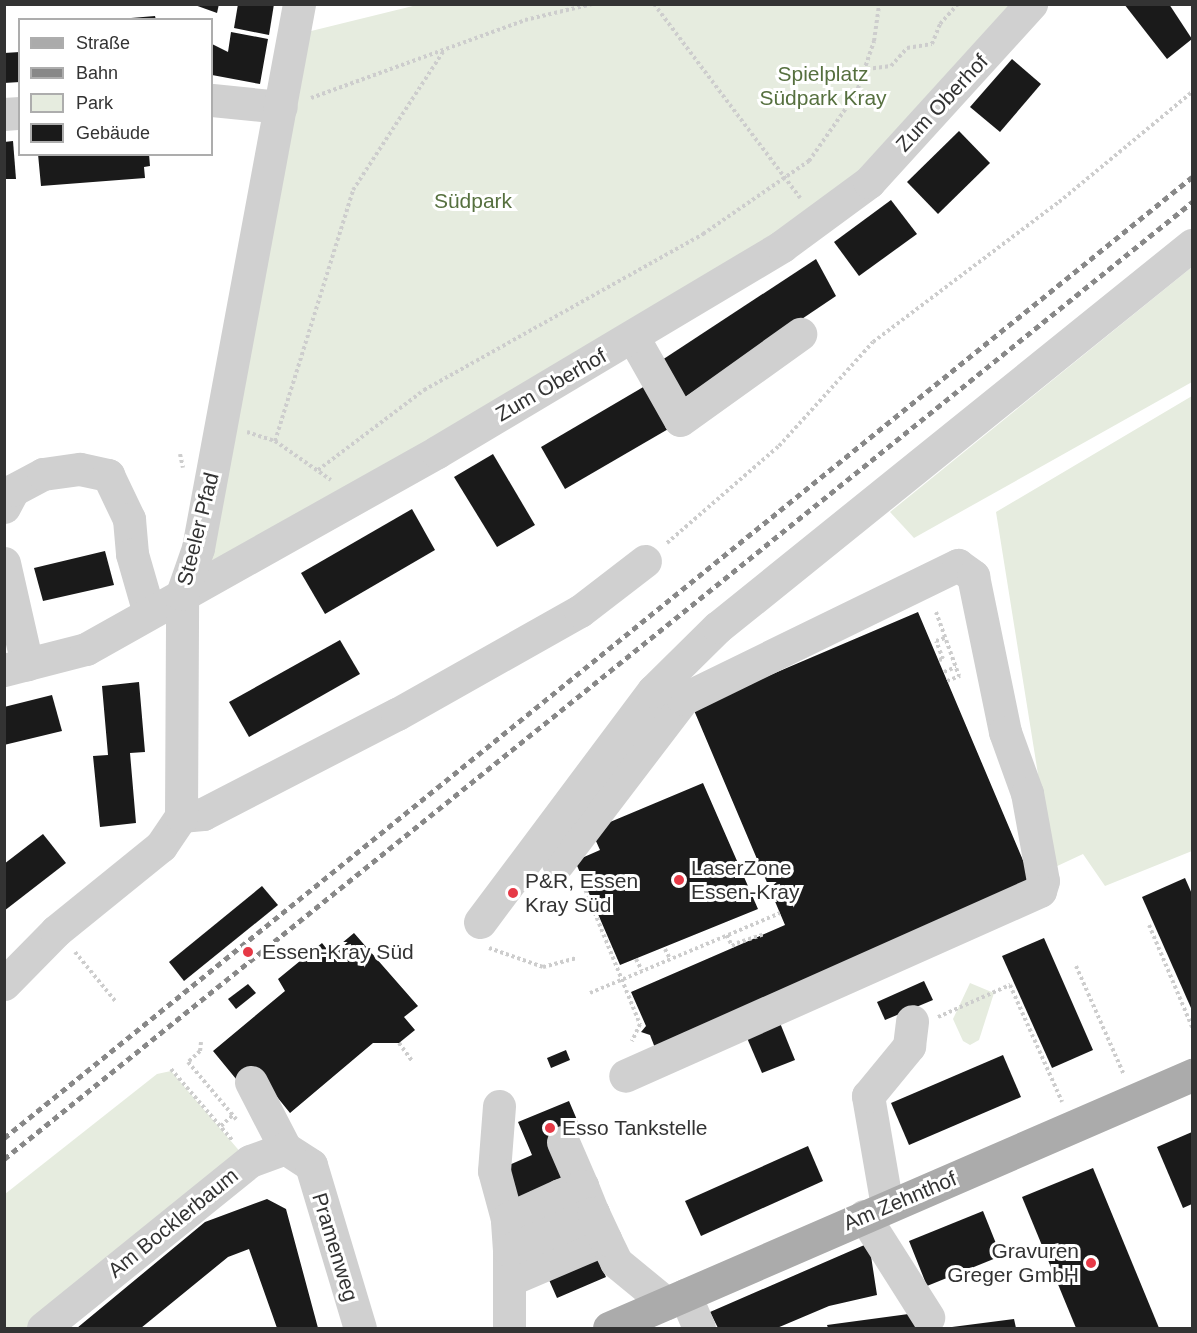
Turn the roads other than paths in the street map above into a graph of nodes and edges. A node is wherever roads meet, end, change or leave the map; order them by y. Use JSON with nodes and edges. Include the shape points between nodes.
{"nodes":[{"id":1,"x":298,"y":4,"type":"edge"},
{"id":2,"x":1030,"y":4,"type":"edge"},
{"id":3,"x":213,"y":100,"type":"edge"},
{"id":4,"x":281,"y":106,"type":"junction"},
{"id":5,"x":1192,"y":245,"type":"edge"},
{"id":6,"x":800,"y":334,"type":"dead end"},
{"id":7,"x":633,"y":337,"type":"junction"},
{"id":8,"x":4,"y":507,"type":"edge"},
{"id":9,"x":645,"y":561,"type":"road end"},
{"id":10,"x":4,"y":563,"type":"edge"},
{"id":11,"x":182,"y":594,"type":"junction"},
{"id":12,"x":149,"y":613,"type":"junction"},
{"id":13,"x":16,"y":667,"type":"edge"},
{"id":14,"x":181,"y":816,"type":"junction"},
{"id":15,"x":567,"y":866,"type":"road end"},
{"id":16,"x":480,"y":922,"type":"dead end"},
{"id":17,"x":4,"y":984,"type":"edge"},
{"id":18,"x":911,"y":1024,"type":"road end"},
{"id":19,"x":1192,"y":1075,"type":"edge"},
{"id":20,"x":625,"y":1076,"type":"dead end"},
{"id":21,"x":251,"y":1082,"type":"dead end"},
{"id":22,"x":499,"y":1106,"type":"dead end"},
{"id":23,"x":563,"y":1142,"type":"dead end"},
{"id":24,"x":278,"y":1157,"type":"junction"},
{"id":25,"x":876,"y":1211,"type":"junction"},
{"id":26,"x":593,"y":1213,"type":"junction"},
{"id":27,"x":509,"y":1249,"type":"junction"},
{"id":28,"x":676,"y":1299,"type":"junction"},
{"id":29,"x":928,"y":1317,"type":"dead end"},
{"id":30,"x":43,"y":1329,"type":"edge"},
{"id":31,"x":360,"y":1329,"type":"edge"},
{"id":32,"x":509,"y":1329,"type":"edge"},
{"id":33,"x":609,"y":1329,"type":"edge"},
{"id":34,"x":699,"y":1329,"type":"edge"}],
"edges":[{"from":1,"to":4,"type":"street","name":"Steeler Pfad"},
{"from":2,"to":7,"type":"street","name":"Zum Oberhof","via":[[869,182],[782,246]]},
{"from":3,"to":4,"type":"street"},
{"from":4,"to":11,"type":"street","name":"Steeler Pfad","via":[[198,548]]},
{"from":5,"to":16,"type":"street","via":[[718,627],[653,691]]},
{"from":6,"to":7,"type":"street","via":[[680,420]]},
{"from":7,"to":11,"type":"street","name":"Zum Oberhof"},
{"from":8,"to":12,"type":"street","via":[[13,490],[43,474],[80,469],[108,476],[129,519],[132,554]]},
{"from":9,"to":14,"type":"street","via":[[580,611],[397,714],[203,814]]},
{"from":10,"to":13,"type":"street"},
{"from":11,"to":12,"type":"street","name":"Zum Oberhof"},
{"from":11,"to":14,"type":"street","name":"Steeler Pfad"},
{"from":12,"to":13,"type":"street","name":"Zum Oberhof","via":[[86,649]]},
{"from":14,"to":17,"type":"street","via":[[161,846],[56,931]]},
{"from":15,"to":20,"type":"street","via":[[683,699],[958,565],[973,576],[1005,732],[1027,793],[1042,873],[1040,891]]},
{"from":18,"to":25,"type":"street","via":[[909,1046],[868,1096]]},
{"from":19,"to":25,"type":"main road","name":"Am Zehnthof"},
{"from":21,"to":24,"type":"street","name":"Pramenweg"},
{"from":22,"to":27,"type":"street","via":[[494,1171]]},
{"from":23,"to":26,"type":"street"},
{"from":24,"to":30,"type":"street","name":"Am Bocklerbaum"},
{"from":24,"to":31,"type":"street","name":"Pramenweg"},
{"from":25,"to":28,"type":"main road","name":"Am Zehnthof"},
{"from":25,"to":29,"type":"street"},
{"from":26,"to":27,"type":"street"},
{"from":26,"to":27,"type":"street"},
{"from":26,"to":28,"type":"street","via":[[616,1262]]},
{"from":27,"to":32,"type":"street"},
{"from":28,"to":33,"type":"main road","name":"Am Zehnthof"},
{"from":28,"to":34,"type":"street"}]}
